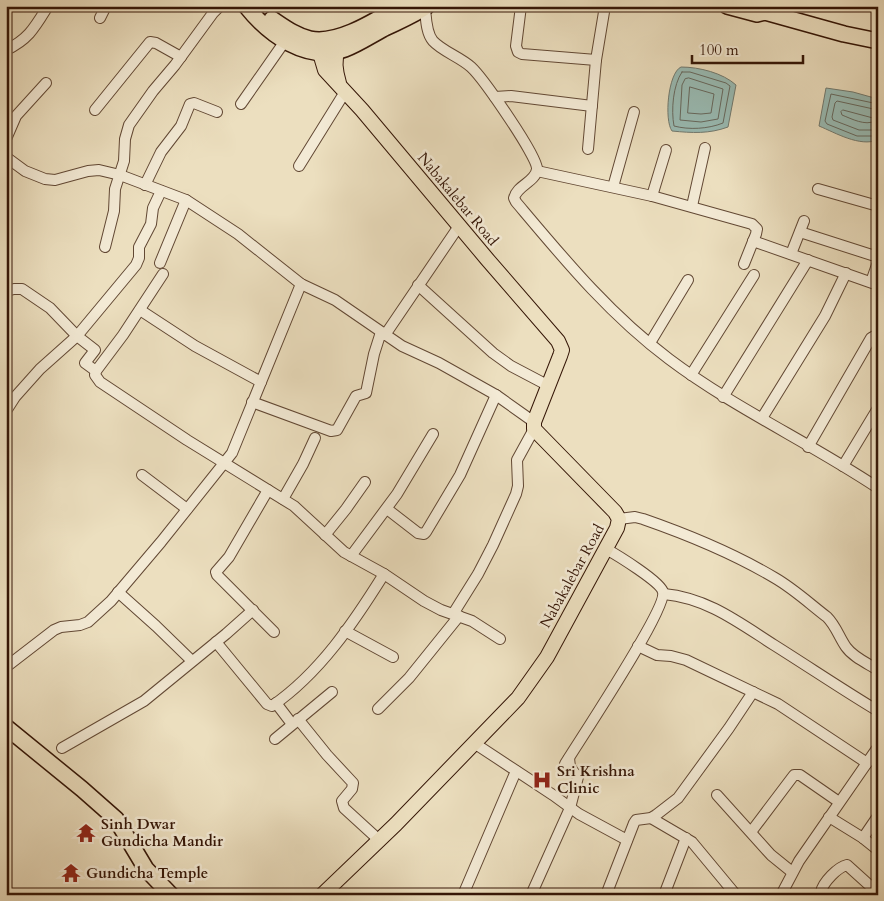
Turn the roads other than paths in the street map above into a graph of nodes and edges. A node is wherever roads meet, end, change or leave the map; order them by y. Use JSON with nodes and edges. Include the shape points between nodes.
{"nodes":[{"id":1,"x":48,"y":6,"type":"edge"},
{"id":2,"x":106,"y":6,"type":"edge"},
{"id":3,"x":220,"y":6,"type":"edge"},
{"id":4,"x":246,"y":6,"type":"edge"},
{"id":5,"x":258,"y":6,"type":"edge"},
{"id":6,"x":521,"y":6,"type":"edge"},
{"id":7,"x":605,"y":6,"type":"edge"},
{"id":8,"x":727,"y":6,"type":"edge"},
{"id":9,"x":426,"y":7,"type":"edge"},
{"id":10,"x":780,"y":12,"type":"edge"},
{"id":11,"x":395,"y":14,"type":"edge"},
{"id":12,"x":756,"y":14,"type":"junction"},
{"id":13,"x":100,"y":18,"type":"dead end"},
{"id":14,"x":355,"y":37,"type":"junction"},
{"id":15,"x":286,"y":41,"type":"junction"},
{"id":16,"x":878,"y":41,"type":"edge"},
{"id":17,"x":317,"y":46,"type":"junction"},
{"id":18,"x":878,"y":49,"type":"edge"},
{"id":19,"x":6,"y":50,"type":"edge"},
{"id":20,"x":338,"y":50,"type":"junction"},
{"id":21,"x":181,"y":57,"type":"junction"},
{"id":22,"x":596,"y":60,"type":"junction"},
{"id":23,"x":46,"y":83,"type":"dead end"},
{"id":24,"x":342,"y":90,"type":"junction"},
{"id":25,"x":495,"y":97,"type":"junction"},
{"id":26,"x":241,"y":104,"type":"dead end"},
{"id":27,"x":592,"y":106,"type":"junction"},
{"id":28,"x":96,"y":110,"type":"dead end"},
{"id":29,"x":217,"y":112,"type":"dead end"},
{"id":30,"x":634,"y":112,"type":"dead end"},
{"id":31,"x":6,"y":140,"type":"edge"},
{"id":32,"x":705,"y":148,"type":"dead end"},
{"id":33,"x":588,"y":150,"type":"dead end"},
{"id":34,"x":666,"y":150,"type":"dead end"},
{"id":35,"x":6,"y":157,"type":"edge"},
{"id":36,"x":299,"y":166,"type":"dead end"},
{"id":37,"x":537,"y":170,"type":"junction"},
{"id":38,"x":120,"y":175,"type":"junction"},
{"id":39,"x":145,"y":185,"type":"junction"},
{"id":40,"x":613,"y":187,"type":"junction"},
{"id":41,"x":818,"y":189,"type":"dead end"},
{"id":42,"x":161,"y":191,"type":"junction"},
{"id":43,"x":652,"y":196,"type":"junction"},
{"id":44,"x":186,"y":200,"type":"junction"},
{"id":45,"x":692,"y":206,"type":"junction"},
{"id":46,"x":878,"y":206,"type":"edge"},
{"id":47,"x":804,"y":221,"type":"dead end"},
{"id":48,"x":459,"y":226,"type":"junction"},
{"id":49,"x":800,"y":232,"type":"junction"},
{"id":50,"x":753,"y":241,"type":"junction"},
{"id":51,"x":104,"y":247,"type":"dead end"},
{"id":52,"x":790,"y":254,"type":"junction"},
{"id":53,"x":878,"y":257,"type":"edge"},
{"id":54,"x":808,"y":260,"type":"junction"},
{"id":55,"x":878,"y":262,"type":"edge"},
{"id":56,"x":160,"y":263,"type":"dead end"},
{"id":57,"x":744,"y":264,"type":"dead end"},
{"id":58,"x":846,"y":273,"type":"junction"},
{"id":59,"x":163,"y":274,"type":"dead end"},
{"id":60,"x":754,"y":275,"type":"dead end"},
{"id":61,"x":688,"y":280,"type":"dead end"},
{"id":62,"x":874,"y":283,"type":"edge"},
{"id":63,"x":301,"y":284,"type":"junction"},
{"id":64,"x":418,"y":285,"type":"junction"},
{"id":65,"x":6,"y":292,"type":"edge"},
{"id":66,"x":140,"y":310,"type":"junction"},
{"id":67,"x":383,"y":334,"type":"junction"},
{"id":68,"x":878,"y":334,"type":"edge"},
{"id":69,"x":77,"y":336,"type":"junction"},
{"id":70,"x":650,"y":343,"type":"junction"},
{"id":71,"x":96,"y":371,"type":"junction"},
{"id":72,"x":691,"y":375,"type":"junction"},
{"id":73,"x":261,"y":382,"type":"junction"},
{"id":74,"x":549,"y":386,"type":"junction"},
{"id":75,"x":496,"y":395,"type":"junction"},
{"id":76,"x":723,"y":397,"type":"junction"},
{"id":77,"x":252,"y":402,"type":"junction"},
{"id":78,"x":878,"y":408,"type":"edge"},
{"id":79,"x":6,"y":411,"type":"edge"},
{"id":80,"x":762,"y":418,"type":"junction"},
{"id":81,"x":534,"y":426,"type":"junction"},
{"id":82,"x":433,"y":434,"type":"dead end"},
{"id":83,"x":315,"y":438,"type":"dead end"},
{"id":84,"x":808,"y":447,"type":"junction"},
{"id":85,"x":225,"y":462,"type":"junction"},
{"id":86,"x":843,"y":466,"type":"junction"},
{"id":87,"x":142,"y":476,"type":"dead end"},
{"id":88,"x":364,"y":482,"type":"dead end"},
{"id":89,"x":876,"y":483,"type":"edge"},
{"id":90,"x":268,"y":490,"type":"junction"},
{"id":91,"x":283,"y":498,"type":"junction"},
{"id":92,"x":187,"y":509,"type":"junction"},
{"id":93,"x":387,"y":509,"type":"junction"},
{"id":94,"x":619,"y":519,"type":"junction"},
{"id":95,"x":325,"y":535,"type":"junction"},
{"id":96,"x":606,"y":549,"type":"junction"},
{"id":97,"x":351,"y":556,"type":"junction"},
{"id":98,"x":384,"y":574,"type":"junction"},
{"id":99,"x":118,"y":592,"type":"junction"},
{"id":100,"x":664,"y":594,"type":"junction"},
{"id":101,"x":253,"y":610,"type":"junction"},
{"id":102,"x":456,"y":615,"type":"junction"},
{"id":103,"x":345,"y":631,"type":"junction"},
{"id":104,"x":274,"y":632,"type":"dead end"},
{"id":105,"x":500,"y":639,"type":"dead end"},
{"id":106,"x":216,"y":642,"type":"junction"},
{"id":107,"x":638,"y":646,"type":"junction"},
{"id":108,"x":394,"y":657,"type":"dead end"},
{"id":109,"x":192,"y":662,"type":"junction"},
{"id":110,"x":6,"y":667,"type":"edge"},
{"id":111,"x":878,"y":670,"type":"edge"},
{"id":112,"x":332,"y":692,"type":"dead end"},
{"id":113,"x":753,"y":692,"type":"junction"},
{"id":114,"x":276,"y":703,"type":"junction"},
{"id":115,"x":378,"y":709,"type":"dead end"},
{"id":116,"x":878,"y":711,"type":"edge"},
{"id":117,"x":295,"y":722,"type":"junction"},
{"id":118,"x":6,"y":727,"type":"edge"},
{"id":119,"x":275,"y":739,"type":"dead end"},
{"id":120,"x":474,"y":743,"type":"junction"},
{"id":121,"x":878,"y":747,"type":"edge"},
{"id":122,"x":62,"y":748,"type":"dead end"},
{"id":123,"x":867,"y":763,"type":"junction"},
{"id":124,"x":516,"y":771,"type":"junction"},
{"id":125,"x":717,"y":795,"type":"dead end"},
{"id":126,"x":840,"y":802,"type":"junction"},
{"id":127,"x":570,"y":808,"type":"junction"},
{"id":128,"x":878,"y":816,"type":"edge"},
{"id":129,"x":829,"y":817,"type":"junction"},
{"id":130,"x":650,"y":818,"type":"junction"},
{"id":131,"x":751,"y":832,"type":"junction"},
{"id":132,"x":686,"y":838,"type":"junction"},
{"id":133,"x":863,"y":838,"type":"junction"},
{"id":134,"x":379,"y":840,"type":"junction"},
{"id":135,"x":627,"y":840,"type":"junction"},
{"id":136,"x":878,"y":850,"type":"edge"},
{"id":137,"x":792,"y":872,"type":"junction"},
{"id":138,"x":726,"y":890,"type":"edge"},
{"id":139,"x":166,"y":893,"type":"edge"},
{"id":140,"x":878,"y":893,"type":"edge"},
{"id":141,"x":322,"y":895,"type":"edge"},
{"id":142,"x":463,"y":895,"type":"edge"},
{"id":143,"x":531,"y":895,"type":"edge"},
{"id":144,"x":606,"y":895,"type":"edge"},
{"id":145,"x":664,"y":895,"type":"edge"},
{"id":146,"x":736,"y":895,"type":"edge"},
{"id":147,"x":781,"y":895,"type":"edge"},
{"id":148,"x":822,"y":895,"type":"edge"}],
"edges":[{"from":1,"to":19,"type":"street","via":[[26,39]]},
{"from":2,"to":13,"type":"street"},
{"from":3,"to":21,"type":"street"},
{"from":4,"to":15,"type":"highway"},
{"from":5,"to":17,"type":"highway","via":[[288,30],[310,39]]},
{"from":6,"to":22,"type":"street","via":[[518,52]]},
{"from":7,"to":22,"type":"street"},
{"from":8,"to":12,"type":"highway"},
{"from":9,"to":11,"type":"highway"},
{"from":9,"to":25,"type":"street","via":[[432,40],[471,68]]},
{"from":10,"to":12,"type":"highway"},
{"from":10,"to":16,"type":"highway","via":[[844,34]]},
{"from":11,"to":14,"type":"highway"},
{"from":12,"to":18,"type":"highway","via":[[776,25]]},
{"from":14,"to":17,"type":"highway","via":[[335,38]]},
{"from":14,"to":20,"type":"highway","via":[[344,49]]},
{"from":15,"to":17,"type":"highway","via":[[307,51]]},
{"from":15,"to":26,"type":"street"},
{"from":17,"to":20,"type":"highway"},
{"from":17,"to":24,"type":"main road","name":"Nabakalebar Road","via":[[325,70]]},
{"from":20,"to":24,"type":"main road","via":[[335,69]]},
{"from":21,"to":28,"type":"street","via":[[150,42]]},
{"from":21,"to":38,"type":"street","via":[[129,125]]},
{"from":22,"to":27,"type":"street"},
{"from":23,"to":31,"type":"street","via":[[16,116]]},
{"from":24,"to":36,"type":"street"},
{"from":24,"to":48,"type":"main road","name":"Nabakalebar Road"},
{"from":25,"to":27,"type":"street"},
{"from":25,"to":37,"type":"street"},
{"from":27,"to":33,"type":"street"},
{"from":29,"to":39,"type":"street","via":[[190,104],[181,126],[161,152]]},
{"from":30,"to":40,"type":"street"},
{"from":32,"to":45,"type":"street"},
{"from":34,"to":43,"type":"street"},
{"from":35,"to":38,"type":"street","via":[[25,171],[45,179],[67,178],[93,170]]},
{"from":37,"to":40,"type":"street"},
{"from":37,"to":70,"type":"street","via":[[535,176],[517,189],[516,202],[581,280]]},
{"from":38,"to":39,"type":"street"},
{"from":38,"to":51,"type":"street"},
{"from":39,"to":42,"type":"street"},
{"from":40,"to":43,"type":"street"},
{"from":41,"to":46,"type":"street"},
{"from":42,"to":44,"type":"street"},
{"from":42,"to":69,"type":"street","via":[[153,208],[151,224],[139,247],[138,262]]},
{"from":43,"to":45,"type":"street"},
{"from":44,"to":56,"type":"street"},
{"from":44,"to":63,"type":"street","via":[[238,234]]},
{"from":45,"to":50,"type":"street","via":[[752,224],[757,229]]},
{"from":47,"to":49,"type":"street"},
{"from":48,"to":64,"type":"street"},
{"from":48,"to":74,"type":"main road","name":"Nabakalebar Road","via":[[561,345]]},
{"from":49,"to":52,"type":"street"},
{"from":49,"to":53,"type":"street"},
{"from":50,"to":52,"type":"street"},
{"from":50,"to":57,"type":"street"},
{"from":52,"to":54,"type":"street"},
{"from":54,"to":58,"type":"street"},
{"from":54,"to":76,"type":"street"},
{"from":55,"to":62,"type":"street"},
{"from":58,"to":62,"type":"street"},
{"from":58,"to":80,"type":"street","via":[[825,316]]},
{"from":59,"to":66,"type":"street"},
{"from":60,"to":72,"type":"street"},
{"from":61,"to":70,"type":"street"},
{"from":63,"to":67,"type":"street","via":[[335,300]]},
{"from":63,"to":73,"type":"street"},
{"from":64,"to":67,"type":"street"},
{"from":64,"to":74,"type":"street","via":[[493,353]]},
{"from":65,"to":69,"type":"street","via":[[22,289],[50,308]]},
{"from":66,"to":71,"type":"street"},
{"from":66,"to":73,"type":"street","via":[[195,346]]},
{"from":67,"to":75,"type":"street"},
{"from":67,"to":77,"type":"street","via":[[374,354],[366,394],[356,396],[337,430],[331,431]]},
{"from":68,"to":84,"type":"street","via":[[871,338]]},
{"from":69,"to":71,"type":"street","via":[[95,350],[85,363]]},
{"from":69,"to":79,"type":"street","via":[[40,369]]},
{"from":70,"to":72,"type":"street"},
{"from":71,"to":85,"type":"street","via":[[100,382]]},
{"from":72,"to":76,"type":"street"},
{"from":73,"to":77,"type":"street"},
{"from":74,"to":81,"type":"main road","name":"Nabakalebar Road"},
{"from":75,"to":81,"type":"street"},
{"from":75,"to":93,"type":"street","via":[[460,475],[426,532],[418,533]]},
{"from":76,"to":80,"type":"street"},
{"from":77,"to":85,"type":"street","via":[[239,438]]},
{"from":78,"to":86,"type":"street"},
{"from":80,"to":84,"type":"street"},
{"from":81,"to":94,"type":"main road","name":"Nabakalebar Road"},
{"from":81,"to":102,"type":"street","via":[[517,460],[516,494]]},
{"from":82,"to":93,"type":"street"},
{"from":83,"to":91,"type":"street"},
{"from":84,"to":86,"type":"street"},
{"from":85,"to":90,"type":"street"},
{"from":85,"to":92,"type":"street"},
{"from":86,"to":89,"type":"street"},
{"from":87,"to":92,"type":"street"},
{"from":88,"to":95,"type":"street"},
{"from":90,"to":91,"type":"street"},
{"from":90,"to":101,"type":"street","via":[[216,572]]},
{"from":91,"to":95,"type":"street"},
{"from":92,"to":99,"type":"street"},
{"from":93,"to":97,"type":"street"},
{"from":94,"to":96,"type":"main road","name":"Nabakalebar Road"},
{"from":94,"to":111,"type":"street","via":[[643,519],[694,538],[777,579],[833,622],[852,654]]},
{"from":95,"to":97,"type":"street"},
{"from":96,"to":100,"type":"street","via":[[659,586]]},
{"from":96,"to":120,"type":"main road","name":"Nabakalebar Road","via":[[532,680]]},
{"from":97,"to":98,"type":"street"},
{"from":98,"to":102,"type":"street","via":[[424,602]]},
{"from":98,"to":103,"type":"street"},
{"from":99,"to":109,"type":"street"},
{"from":99,"to":110,"type":"street","via":[[88,622],[54,630]]},
{"from":100,"to":107,"type":"street","via":[[659,610]]},
{"from":100,"to":116,"type":"street","via":[[709,605]]},
{"from":101,"to":104,"type":"street"},
{"from":101,"to":106,"type":"street"},
{"from":102,"to":105,"type":"street","via":[[480,624]]},
{"from":102,"to":115,"type":"street","via":[[409,678]]},
{"from":103,"to":108,"type":"street"},
{"from":103,"to":114,"type":"street","via":[[313,670]]},
{"from":106,"to":109,"type":"street"},
{"from":106,"to":114,"type":"street","via":[[267,704],[272,706]]},
{"from":107,"to":113,"type":"street","via":[[658,655],[686,660]]},
{"from":107,"to":127,"type":"street","via":[[567,761],[578,777]]},
{"from":109,"to":122,"type":"street","via":[[144,701]]},
{"from":112,"to":117,"type":"street"},
{"from":113,"to":123,"type":"street","via":[[795,714]]},
{"from":113,"to":130,"type":"street","via":[[685,790]]},
{"from":114,"to":117,"type":"street"},
{"from":117,"to":119,"type":"street"},
{"from":117,"to":134,"type":"street","via":[[353,783],[342,800],[344,808]]},
{"from":118,"to":139,"type":"highway","via":[[116,819],[146,869]]},
{"from":120,"to":124,"type":"street"},
{"from":120,"to":134,"type":"main road","name":"Nabakalebar Road"},
{"from":121,"to":123,"type":"street"},
{"from":123,"to":126,"type":"street"},
{"from":124,"to":127,"type":"street"},
{"from":124,"to":142,"type":"street"},
{"from":125,"to":131,"type":"street"},
{"from":126,"to":129,"type":"street"},
{"from":126,"to":131,"type":"street","via":[[800,775],[794,775]]},
{"from":127,"to":135,"type":"street"},
{"from":127,"to":143,"type":"street"},
{"from":128,"to":133,"type":"street"},
{"from":129,"to":133,"type":"street"},
{"from":129,"to":137,"type":"street"},
{"from":130,"to":132,"type":"street"},
{"from":130,"to":135,"type":"street","via":[[636,820]]},
{"from":131,"to":137,"type":"street"},
{"from":132,"to":138,"type":"street","via":[[698,848]]},
{"from":132,"to":145,"type":"street"},
{"from":133,"to":136,"type":"street"},
{"from":134,"to":141,"type":"main road","name":"Nabakalebar Road"},
{"from":135,"to":144,"type":"street"},
{"from":137,"to":147,"type":"street"},
{"from":138,"to":146,"type":"street"},
{"from":140,"to":148,"type":"street","via":[[847,865],[822,886]]}]}
